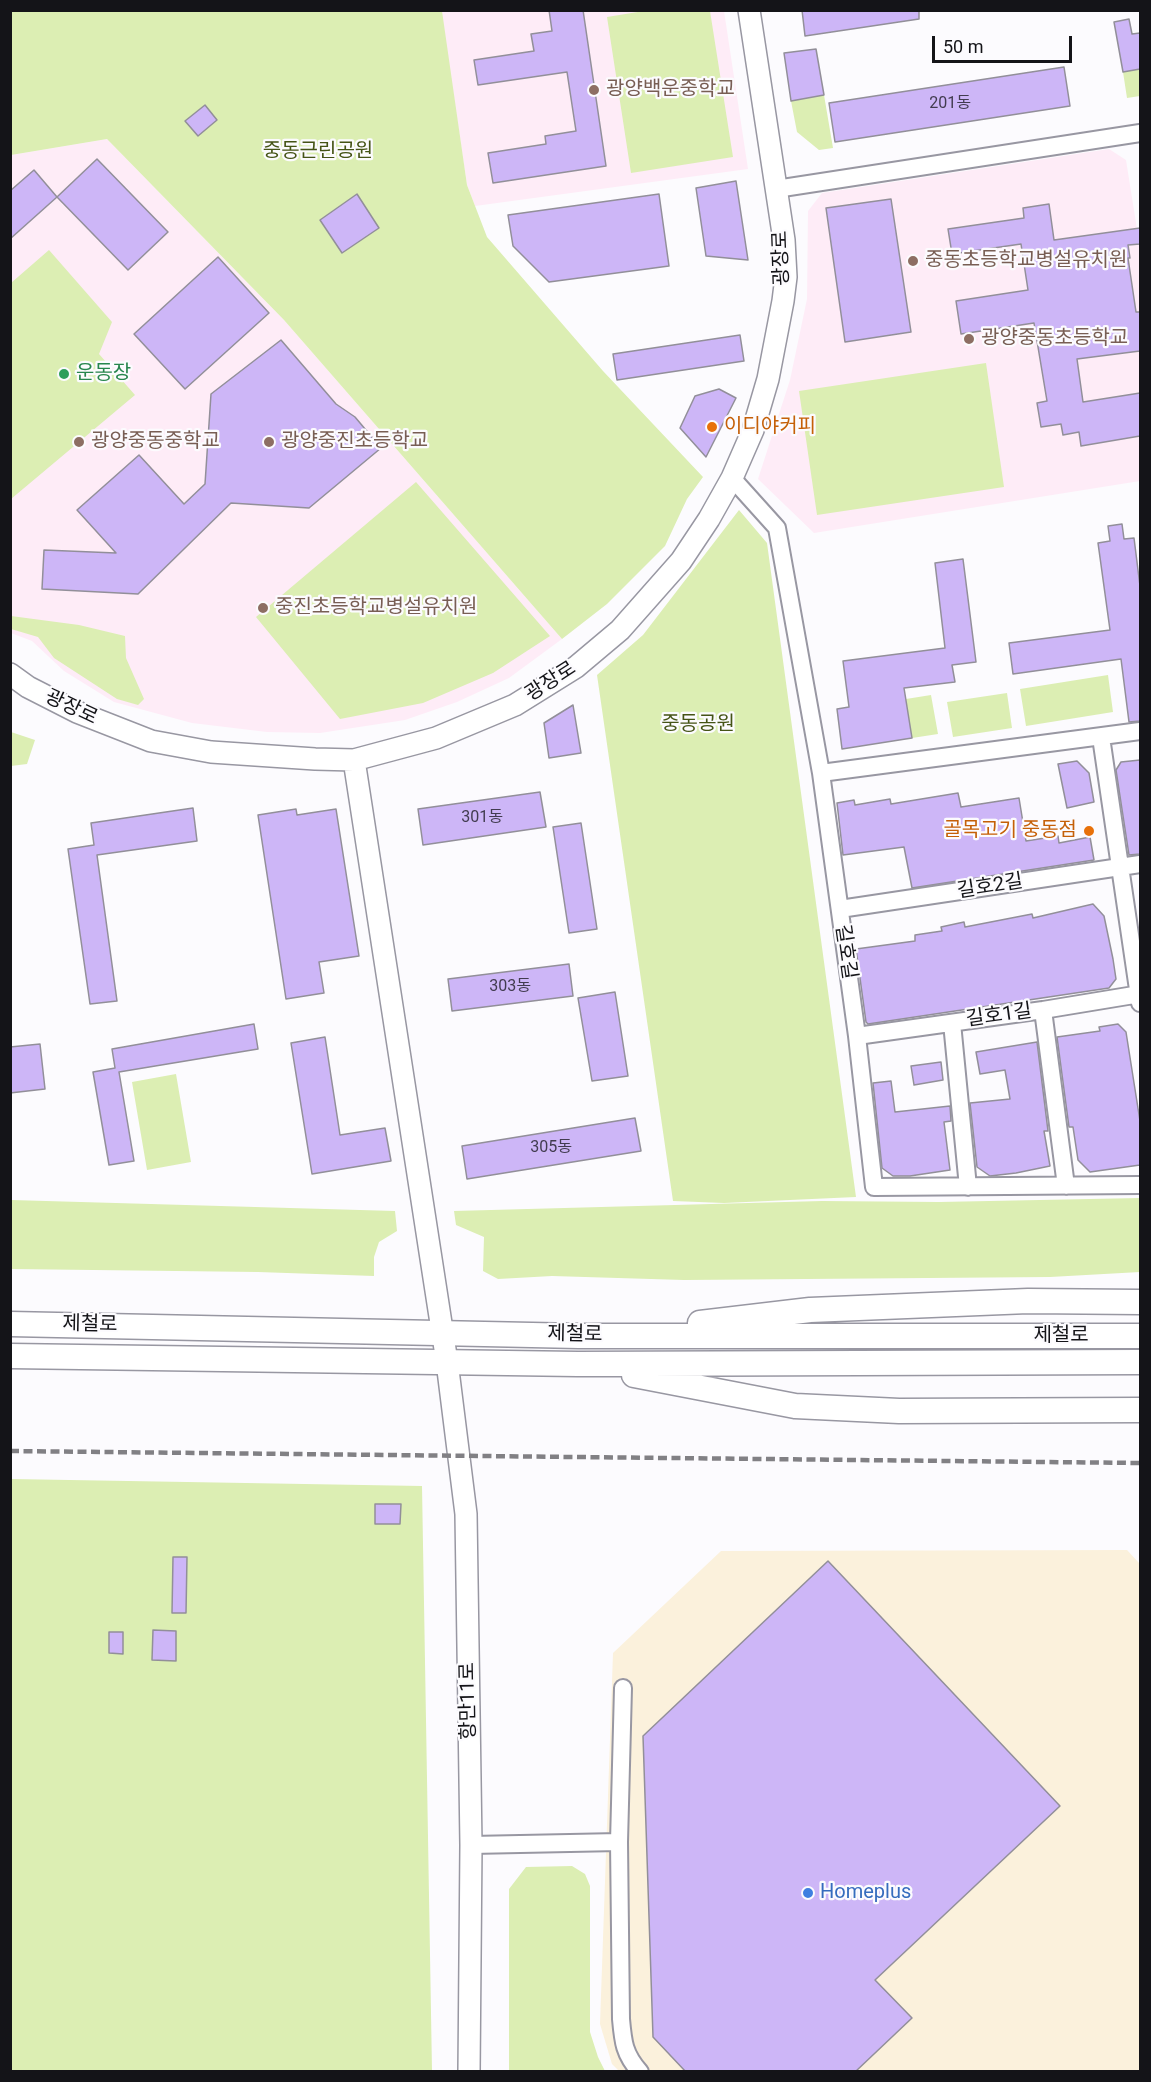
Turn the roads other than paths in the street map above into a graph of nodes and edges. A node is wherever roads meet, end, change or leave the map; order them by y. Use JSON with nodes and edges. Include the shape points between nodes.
{"nodes":[{"id":1,"x":749,"y":10,"type":"edge"},
{"id":2,"x":1140,"y":133,"type":"edge"},
{"id":3,"x":777,"y":189,"type":"junction"},
{"id":4,"x":732,"y":478,"type":"junction"},
{"id":5,"x":10,"y":674,"type":"edge"},
{"id":6,"x":1140,"y":731,"type":"edge"},
{"id":7,"x":1101,"y":737,"type":"junction"},
{"id":8,"x":354,"y":760,"type":"junction"},
{"id":9,"x":821,"y":772,"type":"junction"},
{"id":10,"x":1140,"y":864,"type":"edge"},
{"id":11,"x":1121,"y":867,"type":"junction"},
{"id":12,"x":840,"y":909,"type":"junction"},
{"id":13,"x":1140,"y":997,"type":"edge"},
{"id":14,"x":1043,"y":1010,"type":"junction"},
{"id":15,"x":952,"y":1023,"type":"junction"},
{"id":16,"x":857,"y":1036,"type":"junction"},
{"id":17,"x":1140,"y":1185,"type":"edge"},
{"id":18,"x":1066,"y":1186,"type":"junction"},
{"id":19,"x":968,"y":1187,"type":"junction"},
{"id":20,"x":1140,"y":1302,"type":"edge"},
{"id":21,"x":10,"y":1324,"type":"edge"},
{"id":22,"x":442,"y":1333,"type":"junction"},
{"id":23,"x":579,"y":1336,"type":"junction"},
{"id":24,"x":1140,"y":1336,"type":"edge"},
{"id":25,"x":10,"y":1356,"type":"edge"},
{"id":26,"x":447,"y":1362,"type":"junction"},
{"id":27,"x":1140,"y":1362,"type":"edge"},
{"id":28,"x":578,"y":1364,"type":"junction"},
{"id":29,"x":1140,"y":1410,"type":"edge"},
{"id":30,"x":623,"y":1688,"type":"dead end"},
{"id":31,"x":619,"y":1842,"type":"junction"},
{"id":32,"x":471,"y":1845,"type":"junction"},
{"id":33,"x":469,"y":2072,"type":"edge"},
{"id":34,"x":640,"y":2072,"type":"edge"}],
"edges":[{"from":1,"to":3,"type":"street","name":"광장로"},
{"from":2,"to":3,"type":"street"},
{"from":3,"to":4,"type":"street","name":"광장로","via":[[786,277],[783,301],[768,379],[753,430]]},
{"from":4,"to":8,"type":"street","name":"광장로","via":[[681,561],[620,630],[576,667],[515,705],[456,730]]},
{"from":4,"to":9,"type":"street","name":"길호길","via":[[777,528]]},
{"from":5,"to":8,"type":"street","name":"광장로","via":[[76,712],[151,741],[212,752]]},
{"from":6,"to":7,"type":"street"},
{"from":7,"to":9,"type":"street"},
{"from":7,"to":11,"type":"street"},
{"from":8,"to":22,"type":"street","name":"항만11로"},
{"from":9,"to":12,"type":"street","name":"길호길"},
{"from":10,"to":11,"type":"street","name":"길호2길"},
{"from":11,"to":12,"type":"street","name":"길호2길"},
{"from":11,"to":13,"type":"street"},
{"from":12,"to":16,"type":"street","name":"길호길"},
{"from":13,"to":14,"type":"street","name":"길호1길"},
{"from":14,"to":15,"type":"street","name":"길호1길"},
{"from":14,"to":18,"type":"street"},
{"from":15,"to":16,"type":"street","name":"길호1길"},
{"from":15,"to":19,"type":"street"},
{"from":16,"to":19,"type":"street","name":"길호길","via":[[874,1187]]},
{"from":17,"to":18,"type":"street","name":"길호길"},
{"from":18,"to":19,"type":"street","name":"길호길"},
{"from":20,"to":23,"type":"main road","via":[[1028,1301],[810,1310]]},
{"from":21,"to":22,"type":"main road","name":"제철로"},
{"from":22,"to":23,"type":"main road","name":"제철로"},
{"from":22,"to":26,"type":"street","name":"항만11로"},
{"from":23,"to":24,"type":"main road","name":"제철로"},
{"from":25,"to":26,"type":"main road","name":"제철로"},
{"from":26,"to":28,"type":"main road","name":"제철로"},
{"from":26,"to":32,"type":"street","name":"항만11로","via":[[466,1514]]},
{"from":27,"to":28,"type":"main road","name":"제철로"},
{"from":28,"to":29,"type":"main road","via":[[795,1406],[899,1412]]},
{"from":30,"to":31,"type":"street"},
{"from":31,"to":32,"type":"street"},
{"from":31,"to":34,"type":"street","via":[[622,2041]]},
{"from":32,"to":33,"type":"street","name":"항만11로"}]}
